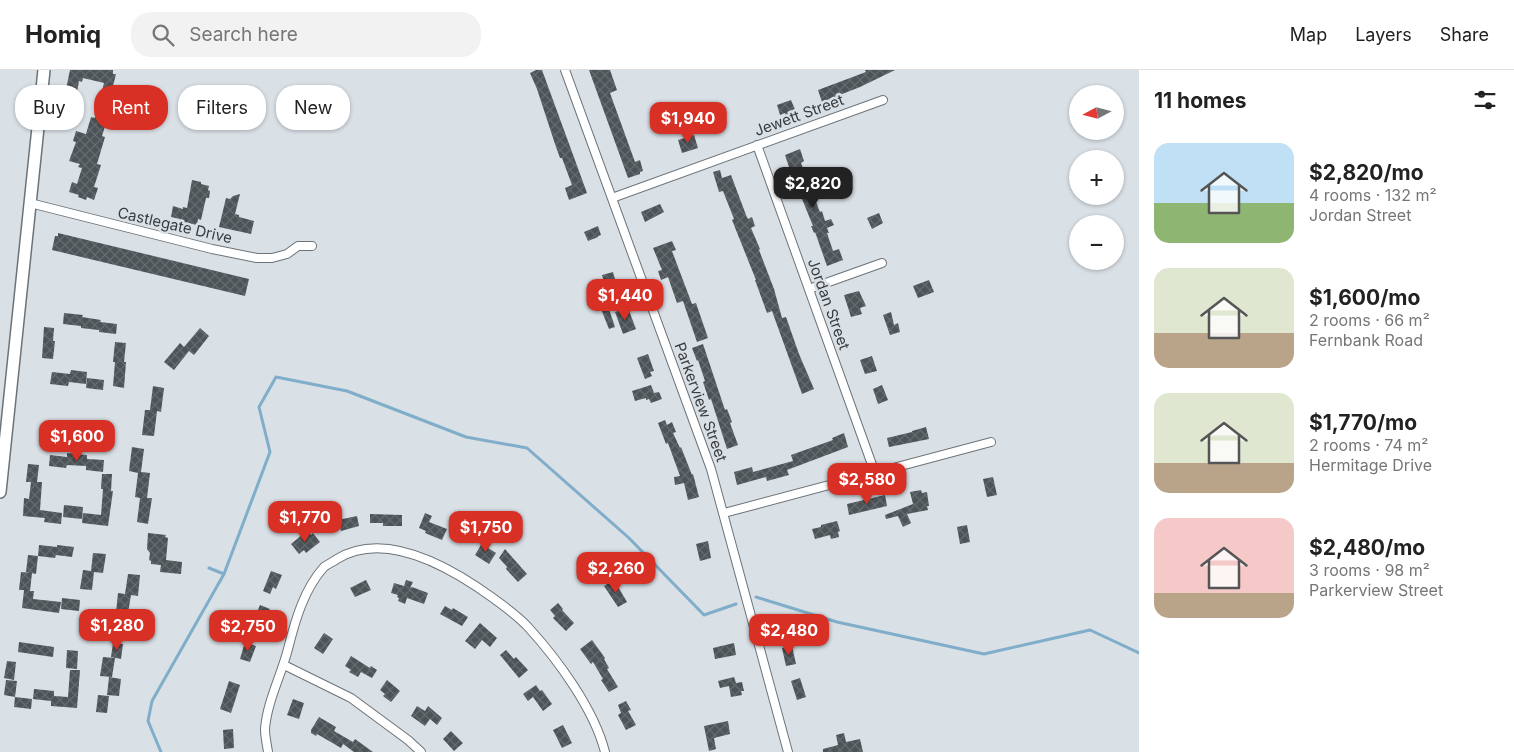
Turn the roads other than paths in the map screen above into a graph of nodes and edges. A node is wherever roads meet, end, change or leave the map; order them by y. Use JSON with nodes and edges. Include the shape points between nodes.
{"nodes":[{"id":1,"x":44,"y":70,"type":"edge"},
{"id":2,"x":565,"y":70,"type":"edge"},
{"id":3,"x":883,"y":100,"type":"dead end"},
{"id":4,"x":757,"y":146,"type":"junction"},
{"id":5,"x":612,"y":198,"type":"junction"},
{"id":6,"x":30,"y":203,"type":"junction"},
{"id":7,"x":312,"y":246,"type":"dead end"},
{"id":8,"x":882,"y":263,"type":"dead end"},
{"id":9,"x":809,"y":289,"type":"junction"},
{"id":10,"x":991,"y":442,"type":"dead end"},
{"id":11,"x":875,"y":472,"type":"junction"},
{"id":12,"x":0,"y":492,"type":"edge"},
{"id":13,"x":724,"y":513,"type":"junction"},
{"id":14,"x":284,"y":665,"type":"junction"},
{"id":15,"x":268,"y":752,"type":"edge"},
{"id":16,"x":421,"y":752,"type":"edge"},
{"id":17,"x":605,"y":752,"type":"edge"},
{"id":18,"x":788,"y":752,"type":"edge"}],
"edges":[{"from":1,"to":6,"type":"main road"},
{"from":2,"to":5,"type":"street","name":"Parkerview Street"},
{"from":3,"to":4,"type":"street","name":"Jewett Street"},
{"from":4,"to":5,"type":"street","name":"Jewett Street"},
{"from":4,"to":9,"type":"street","name":"Jordan Street"},
{"from":5,"to":13,"type":"street","name":"Parkerview Street","via":[[703,445]]},
{"from":6,"to":7,"type":"street","name":"Castlegate Drive","via":[[257,258],[272,258],[287,254],[298,246]]},
{"from":6,"to":12,"type":"main road"},
{"from":8,"to":9,"type":"street"},
{"from":9,"to":11,"type":"street","name":"Jordan Street"},
{"from":10,"to":11,"type":"street"},
{"from":11,"to":13,"type":"street"},
{"from":13,"to":18,"type":"street","name":"Parkerview Street"},
{"from":14,"to":15,"type":"street","via":[[269,704],[265,730]]},
{"from":14,"to":16,"type":"street","via":[[351,698]]},
{"from":14,"to":17,"type":"street","via":[[311,584],[326,566],[346,554],[366,549],[402,552],[433,562],[474,584],[528,627],[569,678],[600,736]]}]}
